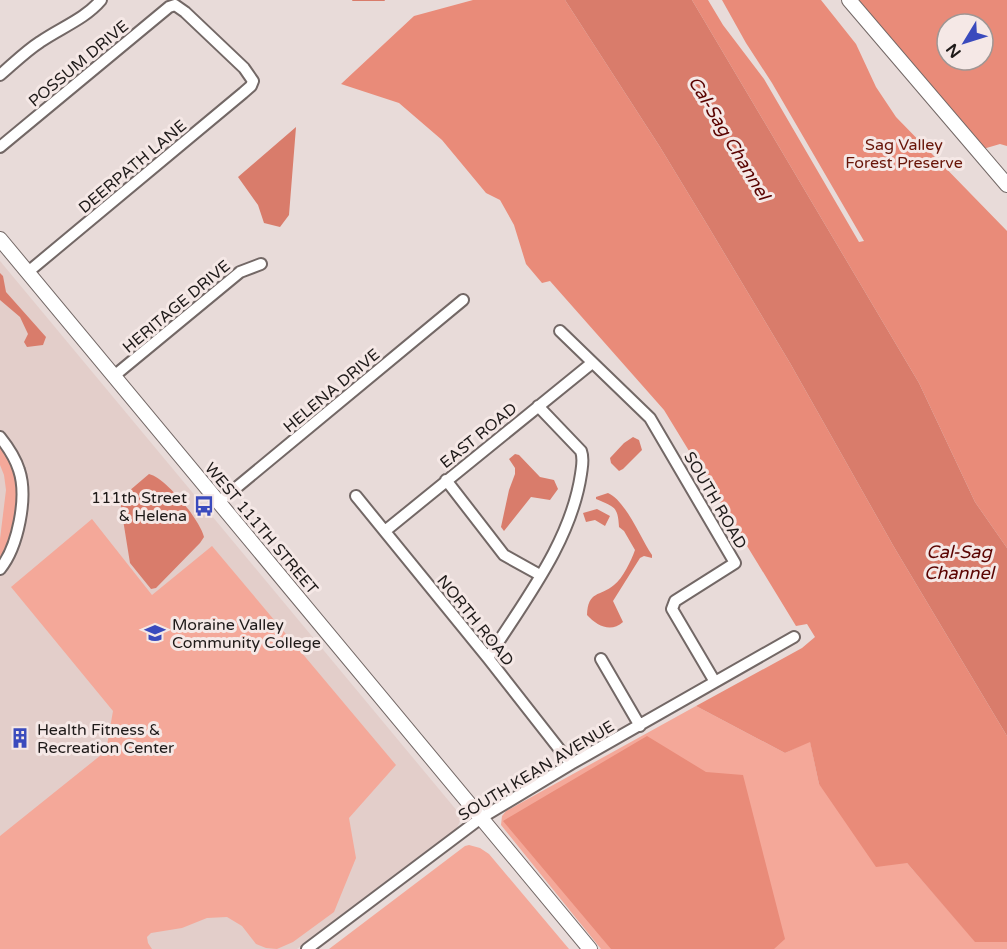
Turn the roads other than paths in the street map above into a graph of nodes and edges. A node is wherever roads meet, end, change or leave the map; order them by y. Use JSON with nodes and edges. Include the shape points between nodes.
{"nodes":[{"id":1,"x":101,"y":0,"type":"edge"},
{"id":2,"x":849,"y":0,"type":"edge"},
{"id":3,"x":0,"y":75,"type":"edge"},
{"id":4,"x":253,"y":81,"type":"joint"},
{"id":5,"x":0,"y":147,"type":"edge"},
{"id":6,"x":1007,"y":185,"type":"edge"},
{"id":7,"x":0,"y":239,"type":"edge"},
{"id":8,"x":261,"y":264,"type":"dead end"},
{"id":9,"x":28,"y":272,"type":"junction"},
{"id":10,"x":463,"y":300,"type":"dead end"},
{"id":11,"x":560,"y":331,"type":"dead end"},
{"id":12,"x":591,"y":363,"type":"junction"},
{"id":13,"x":114,"y":376,"type":"junction"},
{"id":14,"x":538,"y":406,"type":"junction"},
{"id":15,"x":0,"y":437,"type":"edge"},
{"id":16,"x":446,"y":480,"type":"junction"},
{"id":17,"x":356,"y":496,"type":"dead end"},
{"id":18,"x":219,"y":502,"type":"junction"},
{"id":19,"x":385,"y":531,"type":"junction"},
{"id":20,"x":0,"y":569,"type":"edge"},
{"id":21,"x":540,"y":575,"type":"junction"},
{"id":22,"x":794,"y":637,"type":"dead end"},
{"id":23,"x":488,"y":658,"type":"junction"},
{"id":24,"x":601,"y":659,"type":"dead end"},
{"id":25,"x":715,"y":682,"type":"junction"},
{"id":26,"x":640,"y":726,"type":"junction"},
{"id":27,"x":571,"y":764,"type":"junction"},
{"id":28,"x":481,"y":818,"type":"junction"},
{"id":29,"x":307,"y":949,"type":"edge"},
{"id":30,"x":590,"y":949,"type":"edge"}],
"edges":[{"from":1,"to":3,"type":"street","via":[[39,42]]},
{"from":2,"to":6,"type":"main road"},
{"from":4,"to":5,"type":"street","name":"POSSUM DRIVE","via":[[175,5]]},
{"from":4,"to":9,"type":"street","name":"DEERPATH LANE"},
{"from":7,"to":9,"type":"main road","name":"WEST 111TH STREET"},
{"from":8,"to":13,"type":"street","name":"HERITAGE DRIVE","via":[[240,272]]},
{"from":9,"to":13,"type":"main road","name":"WEST 111TH STREET"},
{"from":10,"to":18,"type":"street","name":"HELENA DRIVE"},
{"from":11,"to":12,"type":"street","name":"SOUTH ROAD"},
{"from":12,"to":14,"type":"street","name":"EAST ROAD"},
{"from":12,"to":25,"type":"street","name":"SOUTH ROAD","via":[[650,418],[735,563],[675,602],[672,609]]},
{"from":13,"to":18,"type":"main road","name":"WEST 111TH STREET"},
{"from":14,"to":16,"type":"street","name":"EAST ROAD"},
{"from":14,"to":21,"type":"street","via":[[583,456],[569,523]]},
{"from":15,"to":20,"type":"street","via":[[20,472],[22,490],[16,537]]},
{"from":16,"to":19,"type":"street","name":"EAST ROAD"},
{"from":16,"to":21,"type":"street","via":[[504,555]]},
{"from":17,"to":19,"type":"street","name":"NORTH ROAD"},
{"from":18,"to":28,"type":"main road","name":"WEST 111TH STREET"},
{"from":19,"to":23,"type":"street","name":"NORTH ROAD"},
{"from":21,"to":23,"type":"street"},
{"from":22,"to":25,"type":"street","name":"SOUTH KEAN AVENUE"},
{"from":23,"to":27,"type":"street","name":"NORTH ROAD"},
{"from":24,"to":26,"type":"street"},
{"from":25,"to":26,"type":"street","name":"SOUTH KEAN AVENUE"},
{"from":26,"to":27,"type":"street","name":"SOUTH KEAN AVENUE"},
{"from":27,"to":28,"type":"street","name":"SOUTH KEAN AVENUE"},
{"from":28,"to":29,"type":"street","name":"SOUTH KEAN AVENUE"},
{"from":28,"to":30,"type":"main road","name":"WEST 111TH STREET"}]}
